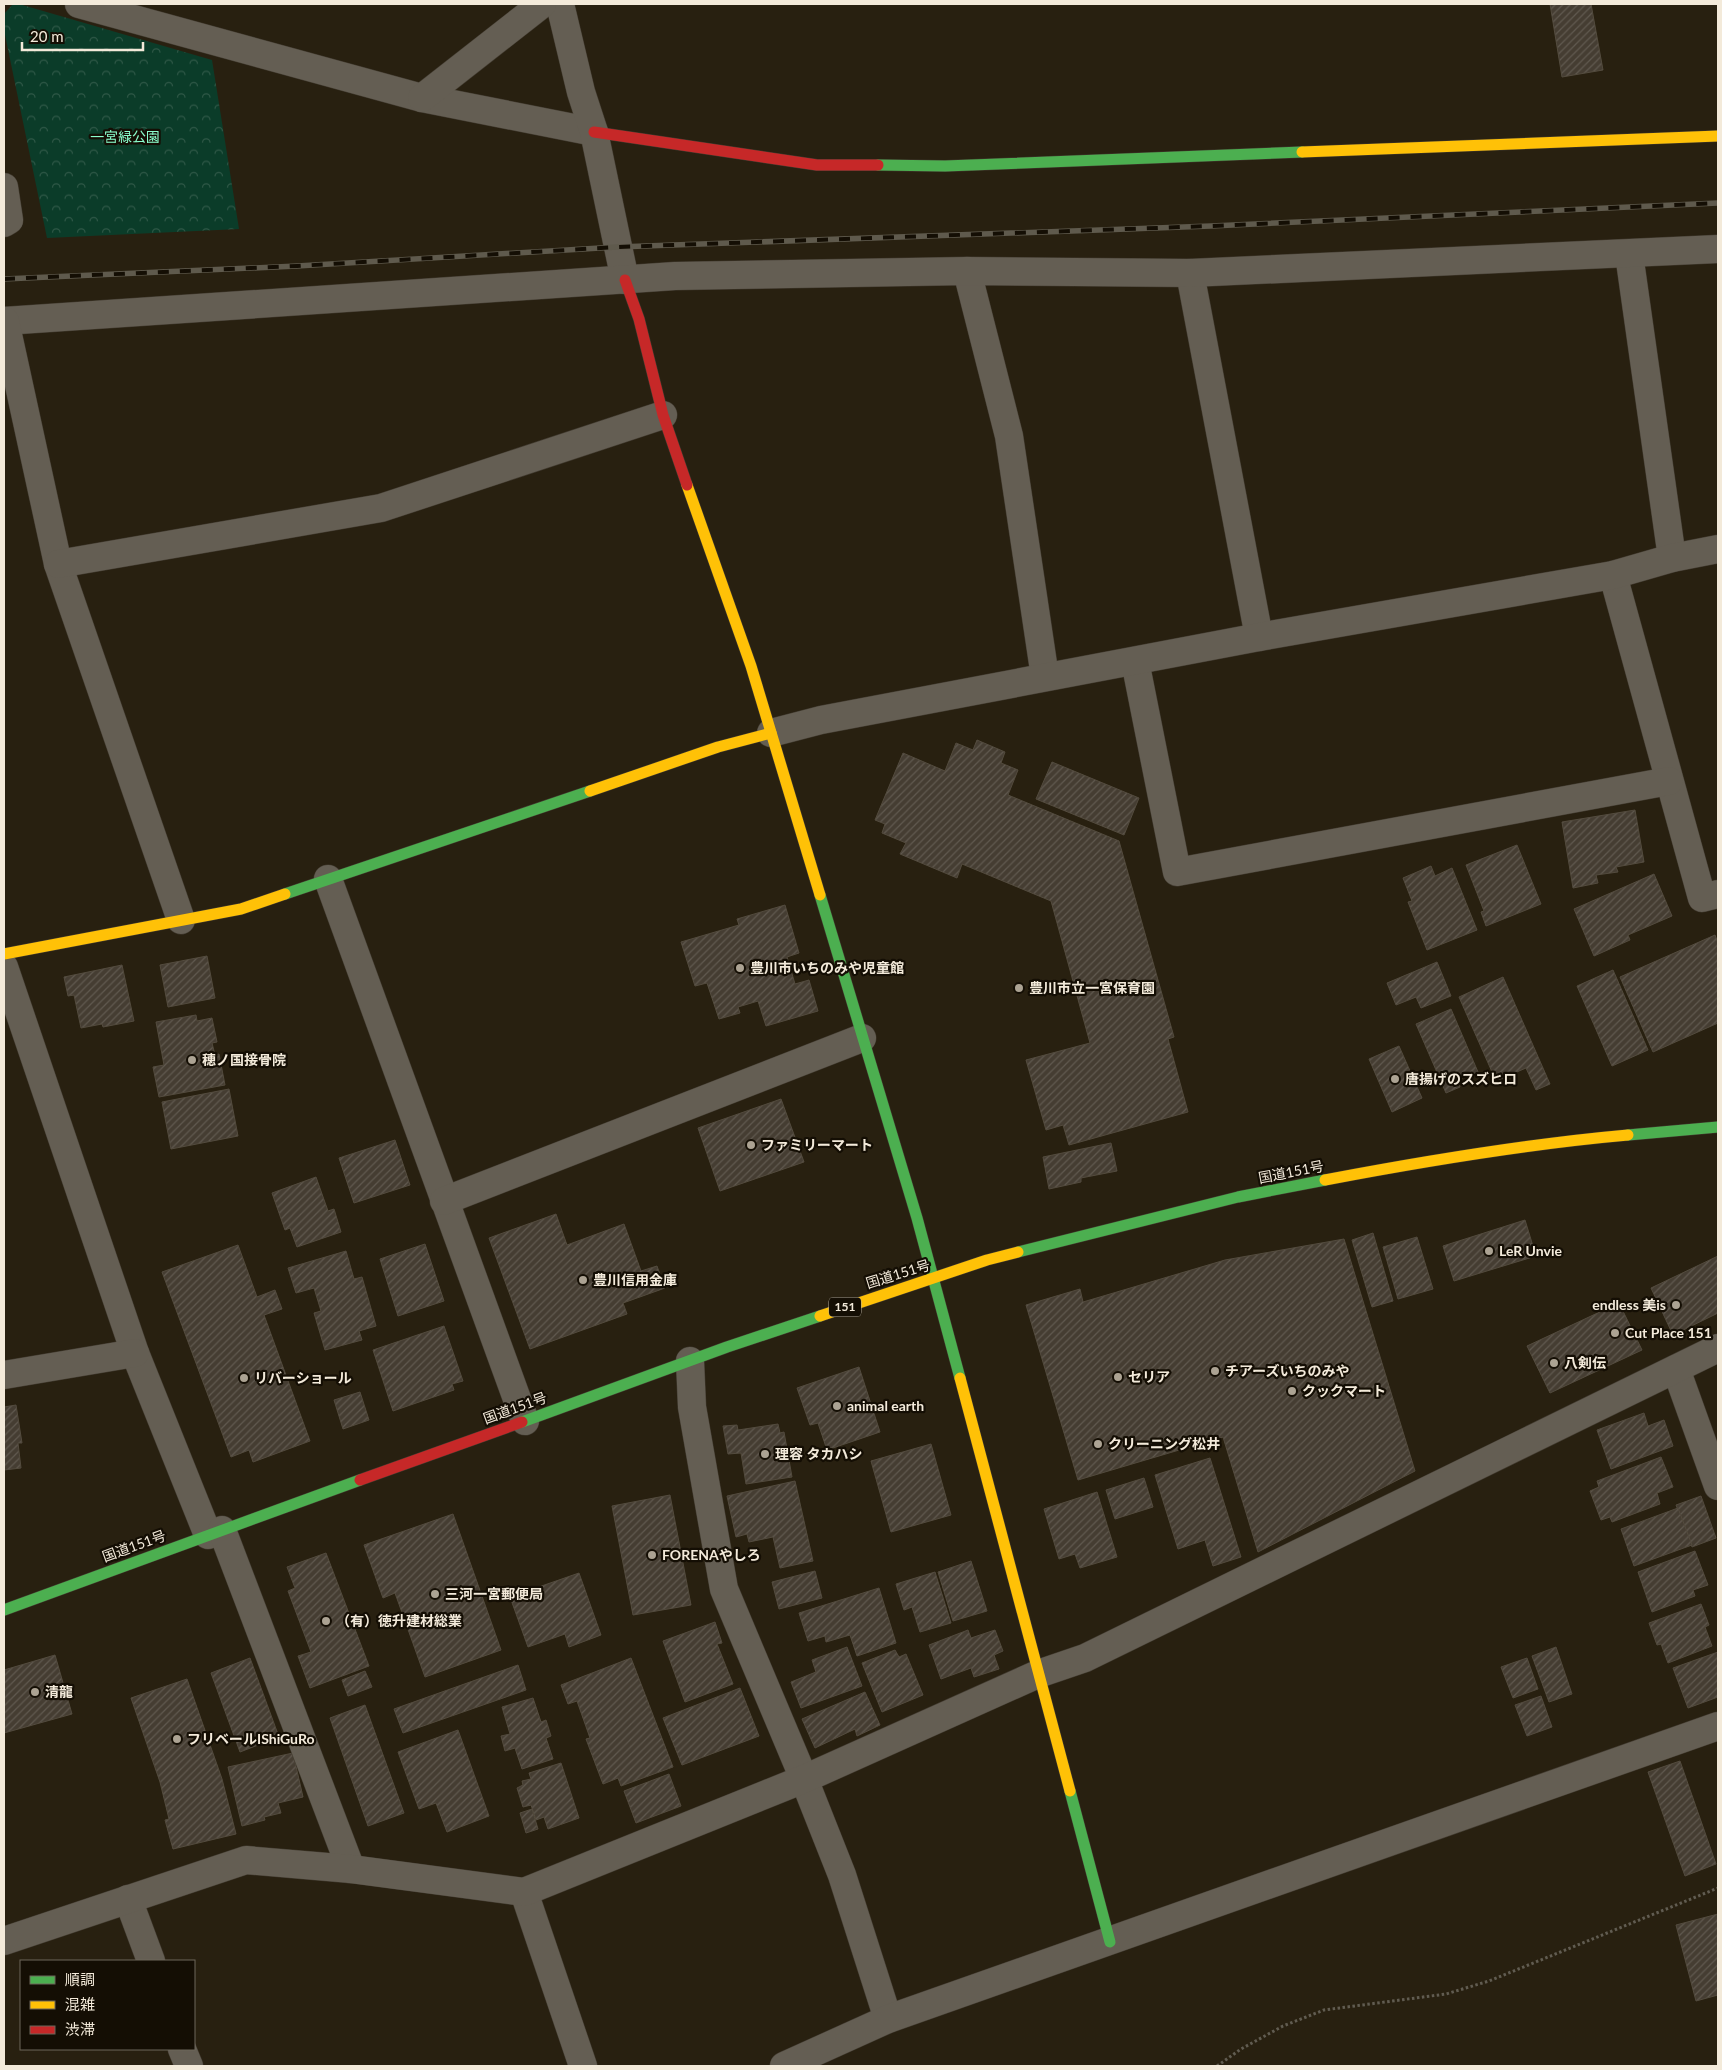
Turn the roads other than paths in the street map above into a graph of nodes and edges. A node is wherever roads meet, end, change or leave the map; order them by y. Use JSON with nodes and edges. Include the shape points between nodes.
{"nodes":[{"id":1,"x":79,"y":4,"type":"edge"},
{"id":2,"x":542,"y":4,"type":"edge"},
{"id":3,"x":560,"y":4,"type":"edge"},
{"id":4,"x":422,"y":98,"type":"junction"},
{"id":5,"x":594,"y":132,"type":"junction"},
{"id":6,"x":1718,"y":136,"type":"edge"},
{"id":7,"x":4,"y":187,"type":"edge"},
{"id":8,"x":4,"y":223,"type":"edge"},
{"id":9,"x":1718,"y":249,"type":"edge"},
{"id":10,"x":1629,"y":254,"type":"junction"},
{"id":11,"x":967,"y":271,"type":"junction"},
{"id":12,"x":1190,"y":273,"type":"junction"},
{"id":13,"x":625,"y":280,"type":"junction"},
{"id":14,"x":4,"y":321,"type":"edge"},
{"id":15,"x":663,"y":414,"type":"junction"},
{"id":16,"x":1718,"y":549,"type":"edge"},
{"id":17,"x":1672,"y":558,"type":"junction"},
{"id":18,"x":58,"y":564,"type":"junction"},
{"id":19,"x":1613,"y":575,"type":"junction"},
{"id":20,"x":1259,"y":637,"type":"junction"},
{"id":21,"x":1135,"y":661,"type":"junction"},
{"id":22,"x":1046,"y":677,"type":"junction"},
{"id":23,"x":771,"y":733,"type":"junction"},
{"id":24,"x":1669,"y":781,"type":"junction"},
{"id":25,"x":328,"y":879,"type":"junction"},
{"id":26,"x":1718,"y":894,"type":"edge"},
{"id":27,"x":182,"y":920,"type":"junction"},
{"id":28,"x":4,"y":954,"type":"edge"},
{"id":29,"x":4,"y":967,"type":"edge"},
{"id":30,"x":862,"y":1038,"type":"junction"},
{"id":31,"x":1718,"y":1127,"type":"edge"},
{"id":32,"x":444,"y":1201,"type":"junction"},
{"id":33,"x":933,"y":1279,"type":"junction"},
{"id":34,"x":1718,"y":1348,"type":"edge"},
{"id":35,"x":135,"y":1353,"type":"junction"},
{"id":36,"x":690,"y":1361,"type":"junction"},
{"id":37,"x":1676,"y":1369,"type":"junction"},
{"id":38,"x":4,"y":1375,"type":"edge"},
{"id":39,"x":525,"y":1421,"type":"junction"},
{"id":40,"x":1718,"y":1486,"type":"edge"},
{"id":41,"x":215,"y":1532,"type":"junction"},
{"id":42,"x":4,"y":1610,"type":"edge"},
{"id":43,"x":1038,"y":1674,"type":"junction"},
{"id":44,"x":1718,"y":1726,"type":"edge"},
{"id":45,"x":804,"y":1778,"type":"junction"},
{"id":46,"x":351,"y":1869,"type":"junction"},
{"id":47,"x":524,"y":1892,"type":"junction"},
{"id":48,"x":128,"y":1899,"type":"junction"},
{"id":49,"x":4,"y":1941,"type":"edge"},
{"id":50,"x":1110,"y":1942,"type":"junction"},
{"id":51,"x":151,"y":1960,"type":"edge"},
{"id":52,"x":888,"y":2019,"type":"junction"},
{"id":53,"x":182,"y":2050,"type":"edge"},
{"id":54,"x":189,"y":2066,"type":"edge"},
{"id":55,"x":584,"y":2066,"type":"edge"},
{"id":56,"x":784,"y":2066,"type":"edge"}],
"edges":[{"from":1,"to":4,"type":"street"},
{"from":2,"to":4,"type":"street"},
{"from":3,"to":5,"type":"street"},
{"from":4,"to":5,"type":"street"},
{"from":5,"to":6,"type":"main road","via":[[816,165],[945,166]]},
{"from":5,"to":13,"type":"street"},
{"from":7,"to":8,"type":"street","via":[[9,220]]},
{"from":9,"to":10,"type":"street"},
{"from":10,"to":12,"type":"street"},
{"from":10,"to":17,"type":"street"},
{"from":11,"to":12,"type":"street"},
{"from":11,"to":13,"type":"street","via":[[675,276]]},
{"from":11,"to":22,"type":"street","via":[[1009,436]]},
{"from":12,"to":20,"type":"street"},
{"from":13,"to":14,"type":"street"},
{"from":13,"to":15,"type":"main road","via":[[639,319]]},
{"from":14,"to":18,"type":"street"},
{"from":15,"to":18,"type":"street","via":[[380,508]]},
{"from":15,"to":23,"type":"main road","via":[[751,666]]},
{"from":16,"to":17,"type":"street"},
{"from":17,"to":19,"type":"street"},
{"from":18,"to":27,"type":"street"},
{"from":19,"to":20,"type":"street"},
{"from":19,"to":24,"type":"street"},
{"from":20,"to":21,"type":"street"},
{"from":21,"to":22,"type":"street"},
{"from":21,"to":24,"type":"street","via":[[1177,872]]},
{"from":22,"to":23,"type":"street","via":[[821,720]]},
{"from":23,"to":25,"type":"main road","via":[[718,747]]},
{"from":23,"to":30,"type":"main road"},
{"from":24,"to":26,"type":"street","via":[[1702,898]]},
{"from":25,"to":27,"type":"main road","via":[[241,909]]},
{"from":25,"to":32,"type":"street"},
{"from":27,"to":28,"type":"main road"},
{"from":29,"to":35,"type":"street"},
{"from":30,"to":32,"type":"street"},
{"from":30,"to":33,"type":"main road"},
{"from":31,"to":33,"type":"main road","name":"国道151号","number":"151","via":[[1582,1139],[1421,1162],[1238,1197],[1006,1255]]},
{"from":32,"to":39,"type":"street"},
{"from":33,"to":36,"type":"main road","name":"国道151号","number":"151"},
{"from":33,"to":43,"type":"main road"},
{"from":34,"to":37,"type":"street"},
{"from":35,"to":38,"type":"street"},
{"from":35,"to":41,"type":"street"},
{"from":36,"to":39,"type":"main road","name":"国道151号","number":"151"},
{"from":36,"to":45,"type":"street","via":[[692,1407],[724,1589]]},
{"from":37,"to":40,"type":"street"},
{"from":37,"to":43,"type":"street","via":[[1085,1658]]},
{"from":39,"to":41,"type":"main road","name":"国道151号","number":"151"},
{"from":41,"to":42,"type":"main road","name":"国道151号","number":"151"},
{"from":41,"to":46,"type":"street"},
{"from":43,"to":45,"type":"street"},
{"from":43,"to":50,"type":"main road"},
{"from":44,"to":50,"type":"street"},
{"from":45,"to":47,"type":"street"},
{"from":45,"to":52,"type":"street","via":[[842,1875]]},
{"from":46,"to":47,"type":"street"},
{"from":46,"to":48,"type":"street","via":[[246,1860]]},
{"from":47,"to":55,"type":"street"},
{"from":48,"to":49,"type":"street"},
{"from":48,"to":51,"type":"street"},
{"from":50,"to":52,"type":"street"},
{"from":52,"to":56,"type":"street"},
{"from":53,"to":54,"type":"street"}]}
